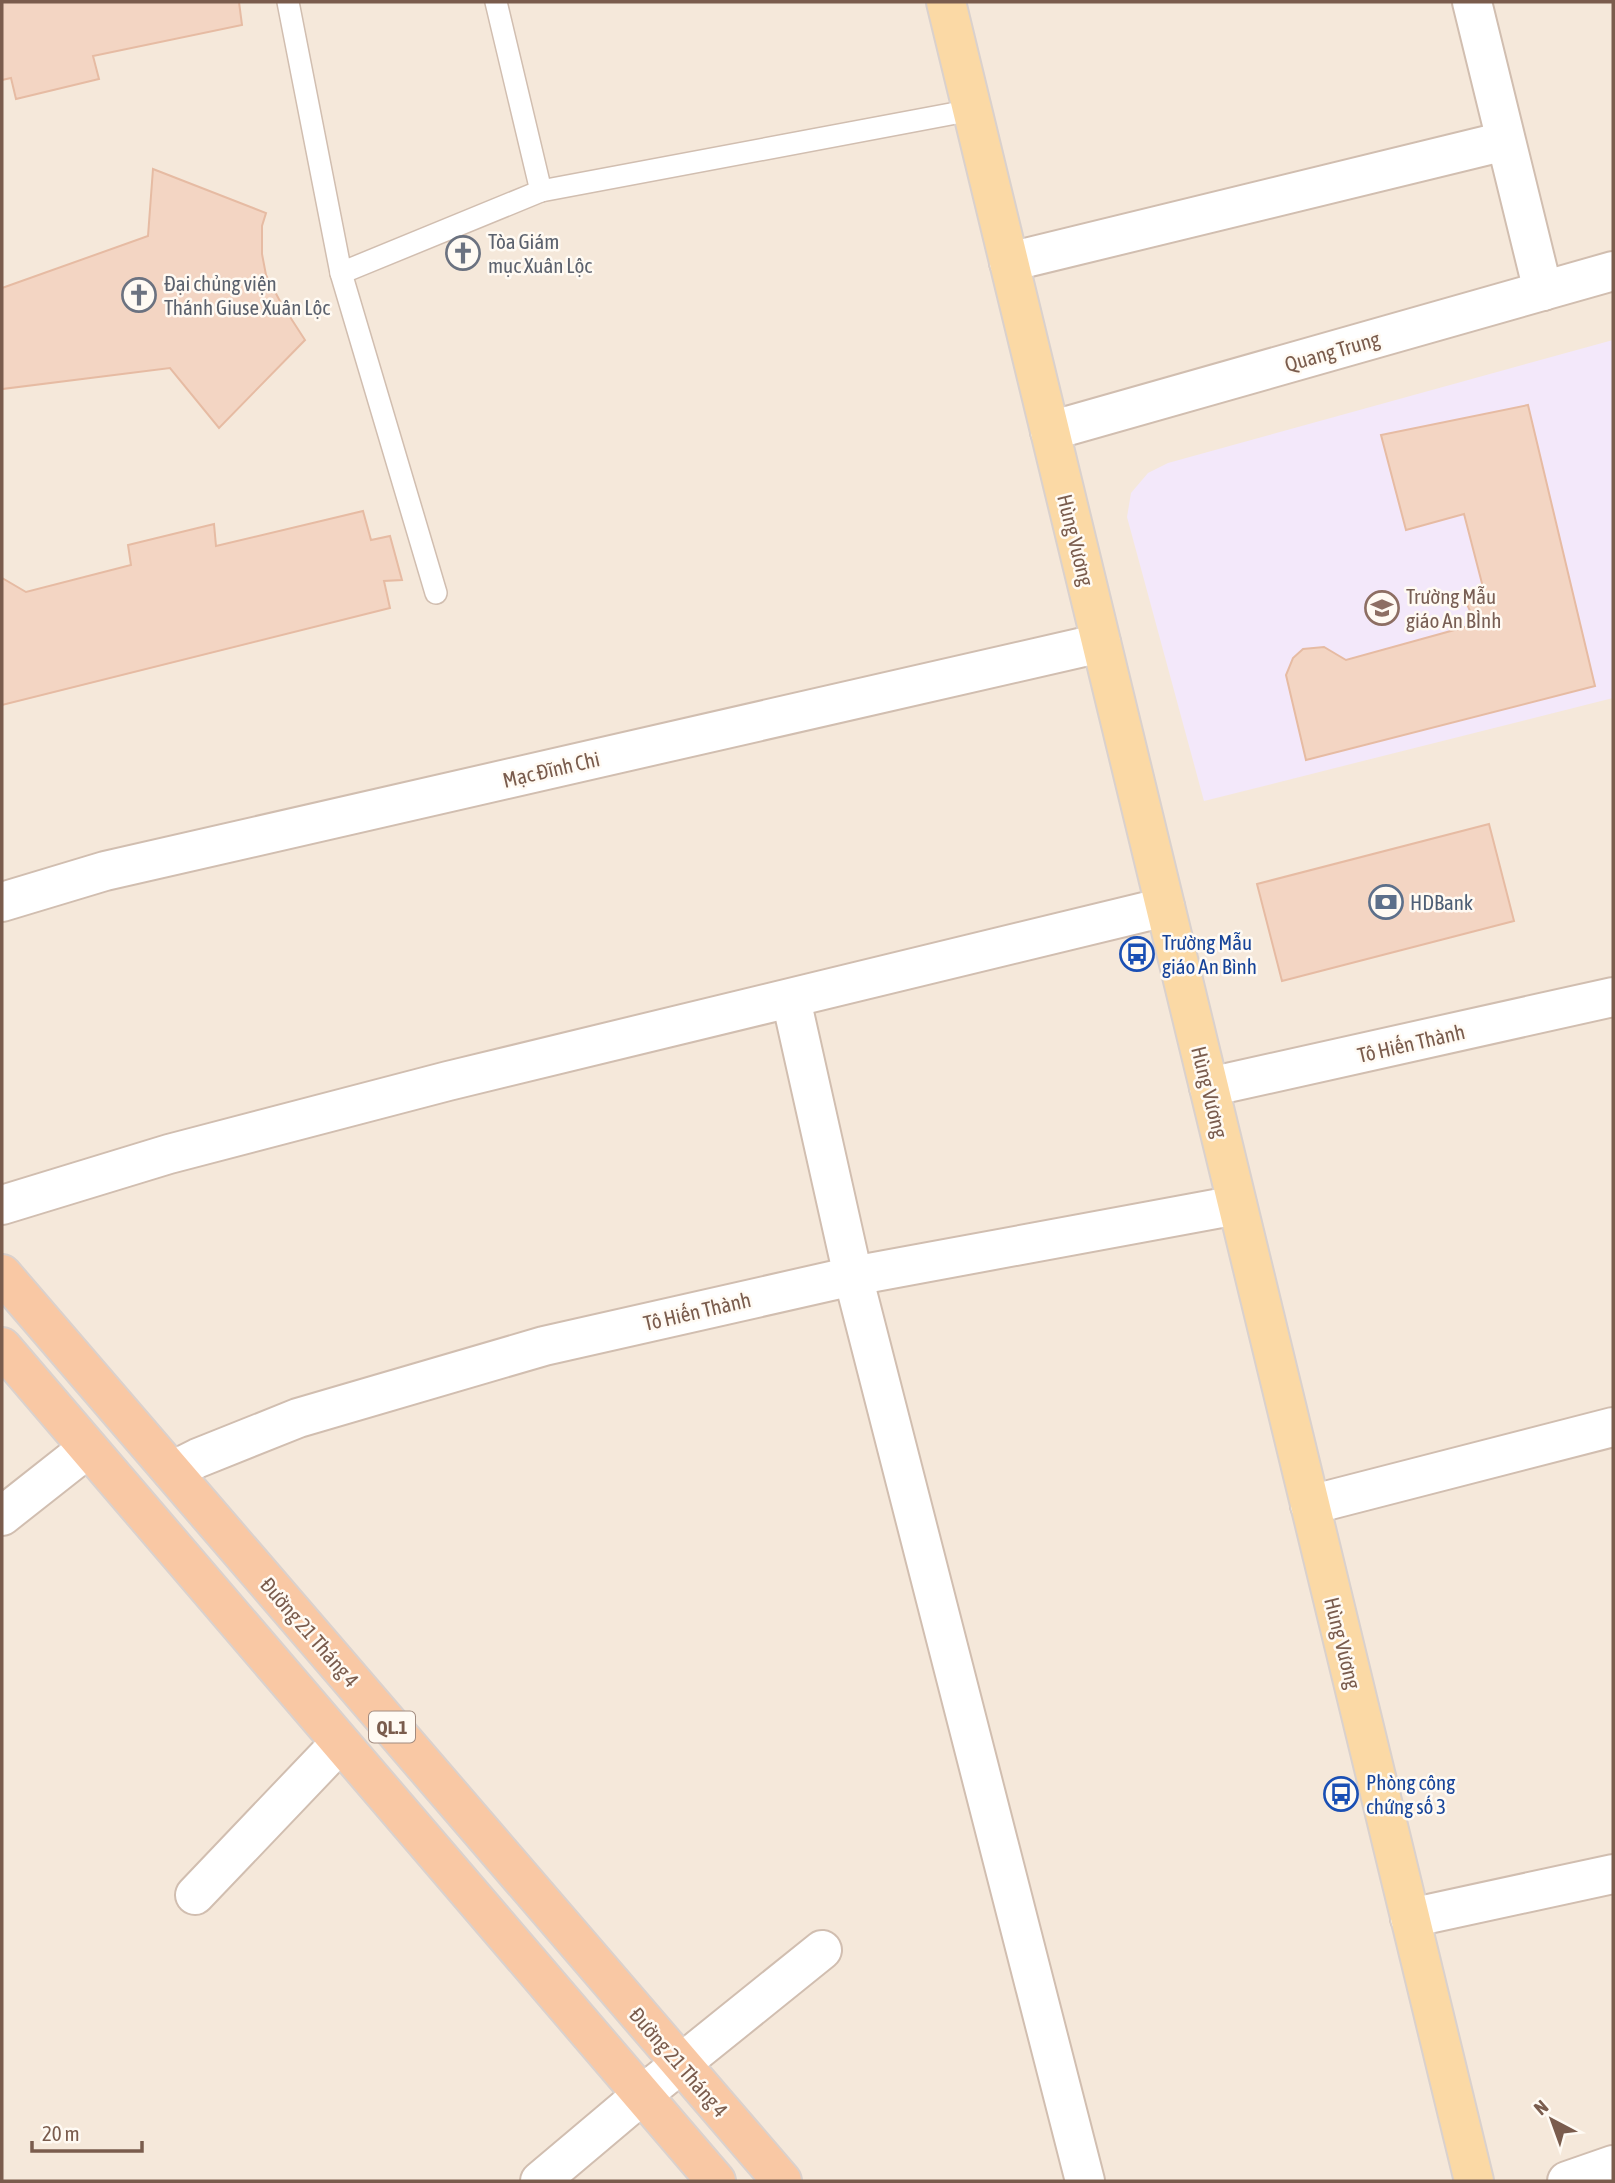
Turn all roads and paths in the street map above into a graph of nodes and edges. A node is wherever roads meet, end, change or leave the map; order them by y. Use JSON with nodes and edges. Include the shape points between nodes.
{"nodes":[{"id":1,"x":288,"y":2,"type":"edge"},
{"id":2,"x":496,"y":2,"type":"edge"},
{"id":3,"x":946,"y":2,"type":"edge"},
{"id":4,"x":1472,"y":2,"type":"edge"},
{"id":5,"x":972,"y":110,"type":"junction"},
{"id":6,"x":1505,"y":141,"type":"junction"},
{"id":7,"x":541,"y":191,"type":"junction"},
{"id":8,"x":1009,"y":262,"type":"junction"},
{"id":9,"x":1613,"y":271,"type":"edge"},
{"id":10,"x":341,"y":273,"type":"junction"},
{"id":11,"x":1543,"y":291,"type":"junction"},
{"id":12,"x":1050,"y":431,"type":"junction"},
{"id":13,"x":436,"y":593,"type":"dead end"},
{"id":14,"x":1101,"y":643,"type":"junction"},
{"id":15,"x":2,"y":902,"type":"edge"},
{"id":16,"x":1165,"y":907,"type":"junction"},
{"id":17,"x":1613,"y":998,"type":"edge"},
{"id":18,"x":791,"y":999,"type":"junction"},
{"id":19,"x":1209,"y":1087,"type":"junction"},
{"id":20,"x":2,"y":1205,"type":"edge"},
{"id":21,"x":1237,"y":1205,"type":"junction"},
{"id":22,"x":2,"y":1274,"type":"edge"},
{"id":23,"x":853,"y":1276,"type":"junction"},
{"id":24,"x":2,"y":1347,"type":"edge"},
{"id":25,"x":1613,"y":1427,"type":"edge"},
{"id":26,"x":88,"y":1449,"type":"junction"},
{"id":27,"x":172,"y":1471,"type":"junction"},
{"id":28,"x":1310,"y":1505,"type":"junction"},
{"id":29,"x":2,"y":1516,"type":"edge"},
{"id":30,"x":339,"y":1744,"type":"junction"},
{"id":31,"x":1613,"y":1874,"type":"edge"},
{"id":32,"x":195,"y":1895,"type":"dead end"},
{"id":33,"x":1410,"y":1918,"type":"junction"},
{"id":34,"x":822,"y":1950,"type":"dead end"},
{"id":35,"x":681,"y":2063,"type":"junction"},
{"id":36,"x":642,"y":2095,"type":"junction"},
{"id":37,"x":1613,"y":2165,"type":"edge"},
{"id":38,"x":540,"y":2181,"type":"edge"},
{"id":39,"x":716,"y":2181,"type":"edge"},
{"id":40,"x":782,"y":2181,"type":"edge"},
{"id":41,"x":1085,"y":2181,"type":"edge"},
{"id":42,"x":1474,"y":2181,"type":"edge"},
{"id":43,"x":1567,"y":2181,"type":"edge"}],
"edges":[{"from":1,"to":10,"type":"lane"},
{"from":2,"to":7,"type":"lane"},
{"from":3,"to":5,"type":"main road","name":"Hùng Vương"},
{"from":4,"to":6,"type":"street"},
{"from":5,"to":7,"type":"lane"},
{"from":5,"to":8,"type":"main road","name":"Hùng Vương"},
{"from":6,"to":8,"type":"street"},
{"from":6,"to":11,"type":"street"},
{"from":7,"to":10,"type":"lane"},
{"from":8,"to":12,"type":"main road","name":"Hùng Vương"},
{"from":9,"to":11,"type":"street","name":"Quang Trung"},
{"from":10,"to":13,"type":"lane"},
{"from":11,"to":12,"type":"street","name":"Quang Trung"},
{"from":12,"to":14,"type":"main road","name":"Hùng Vương"},
{"from":14,"to":15,"type":"street","name":"Mạc Đĩnh Chi","via":[[105,871]]},
{"from":14,"to":16,"type":"main road","name":"Hùng Vương"},
{"from":16,"to":18,"type":"street"},
{"from":16,"to":19,"type":"main road","name":"Hùng Vương"},
{"from":17,"to":19,"type":"street","name":"Tô Hiến Thành"},
{"from":18,"to":20,"type":"street","via":[[448,1081],[169,1154]]},
{"from":18,"to":23,"type":"street"},
{"from":19,"to":21,"type":"main road","name":"Hùng Vương"},
{"from":21,"to":23,"type":"street","name":"Tô Hiến Thành"},
{"from":21,"to":28,"type":"main road","name":"Hùng Vương"},
{"from":22,"to":27,"type":"highway","name":"Đường 21 Tháng 4","number":"QL.1"},
{"from":23,"to":27,"type":"street","name":"Tô Hiến Thành","via":[[544,1346],[298,1418]]},
{"from":23,"to":41,"type":"street"},
{"from":24,"to":26,"type":"highway","number":"QL.1"},
{"from":25,"to":28,"type":"street"},
{"from":26,"to":29,"type":"street"},
{"from":26,"to":30,"type":"highway","number":"QL.1"},
{"from":27,"to":35,"type":"highway","name":"Đường 21 Tháng 4","number":"QL.1"},
{"from":28,"to":33,"type":"main road","name":"Hùng Vương"},
{"from":30,"to":32,"type":"street"},
{"from":30,"to":36,"type":"highway","number":"QL.1"},
{"from":31,"to":33,"type":"street"},
{"from":33,"to":42,"type":"main road","name":"Hùng Vương"},
{"from":34,"to":35,"type":"street"},
{"from":35,"to":36,"type":"street"},
{"from":35,"to":40,"type":"highway","name":"Đường 21 Tháng 4","number":"QL.1"},
{"from":36,"to":38,"type":"street"},
{"from":36,"to":39,"type":"highway","number":"QL.1"},
{"from":37,"to":43,"type":"street"}]}
